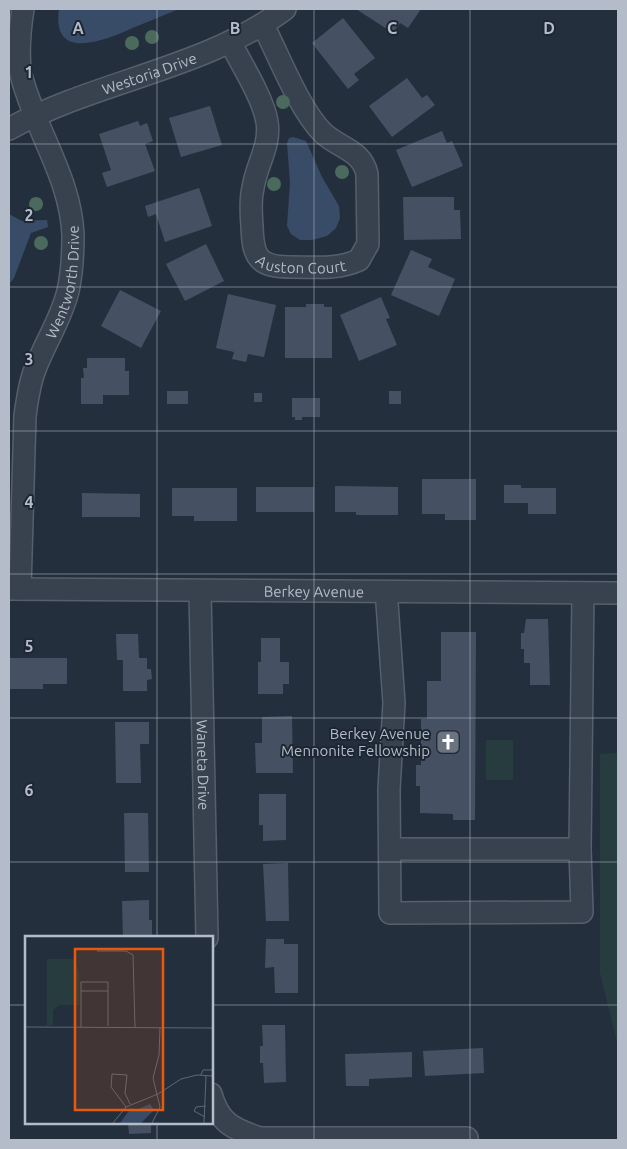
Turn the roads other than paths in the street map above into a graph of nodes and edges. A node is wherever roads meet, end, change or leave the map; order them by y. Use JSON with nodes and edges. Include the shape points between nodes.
{"nodes":[{"id":1,"x":23,"y":9,"type":"edge"},
{"id":2,"x":285,"y":9,"type":"edge"},
{"id":3,"x":263,"y":25,"type":"junction"},
{"id":4,"x":230,"y":42,"type":"junction"},
{"id":5,"x":35,"y":115,"type":"junction"},
{"id":6,"x":9,"y":129,"type":"edge"},
{"id":7,"x":14,"y":589,"type":"edge"},
{"id":8,"x":200,"y":591,"type":"junction"},
{"id":9,"x":583,"y":593,"type":"junction"},
{"id":10,"x":618,"y":593,"type":"edge"},
{"id":11,"x":387,"y":602,"type":"dead end"},
{"id":12,"x":390,"y":849,"type":"junction"},
{"id":13,"x":580,"y":849,"type":"junction"},
{"id":14,"x":206,"y":936,"type":"edge"},
{"id":15,"x":212,"y":1097,"type":"edge"},
{"id":16,"x":467,"y":1138,"type":"dead end"}],
"edges":[{"from":1,"to":5,"type":"street","name":"Wentworth Drive","via":[[20,70]]},
{"from":2,"to":3,"type":"street","name":"Westoria Drive"},
{"from":3,"to":4,"type":"street","name":"Westoria Drive"},
{"from":3,"to":4,"type":"street","name":"Auston Court","via":[[310,115],[324,134],[361,159],[365,167],[368,244],[360,260],[339,267],[283,267],[262,261],[256,254],[253,248],[252,188],[265,150],[267,122],[264,109]]},
{"from":4,"to":5,"type":"street","name":"Westoria Drive","via":[[180,64]]},
{"from":5,"to":6,"type":"street","name":"Westoria Drive"},
{"from":5,"to":7,"type":"street","name":"Wentworth Drive","via":[[64,184],[70,207],[72,265],[68,292],[28,392]]},
{"from":7,"to":8,"type":"street","name":"Berkey Avenue"},
{"from":8,"to":9,"type":"street","name":"Berkey Avenue"},
{"from":8,"to":14,"type":"street","name":"Waneta Drive"},
{"from":9,"to":10,"type":"street","name":"Berkey Avenue"},
{"from":9,"to":13,"type":"street"},
{"from":11,"to":12,"type":"street","via":[[394,703],[389,788]]},
{"from":12,"to":13,"type":"street"},
{"from":12,"to":13,"type":"street","via":[[390,913],[582,912]]},
{"from":15,"to":16,"type":"street","via":[[224,1121],[240,1132],[260,1138]]}]}
